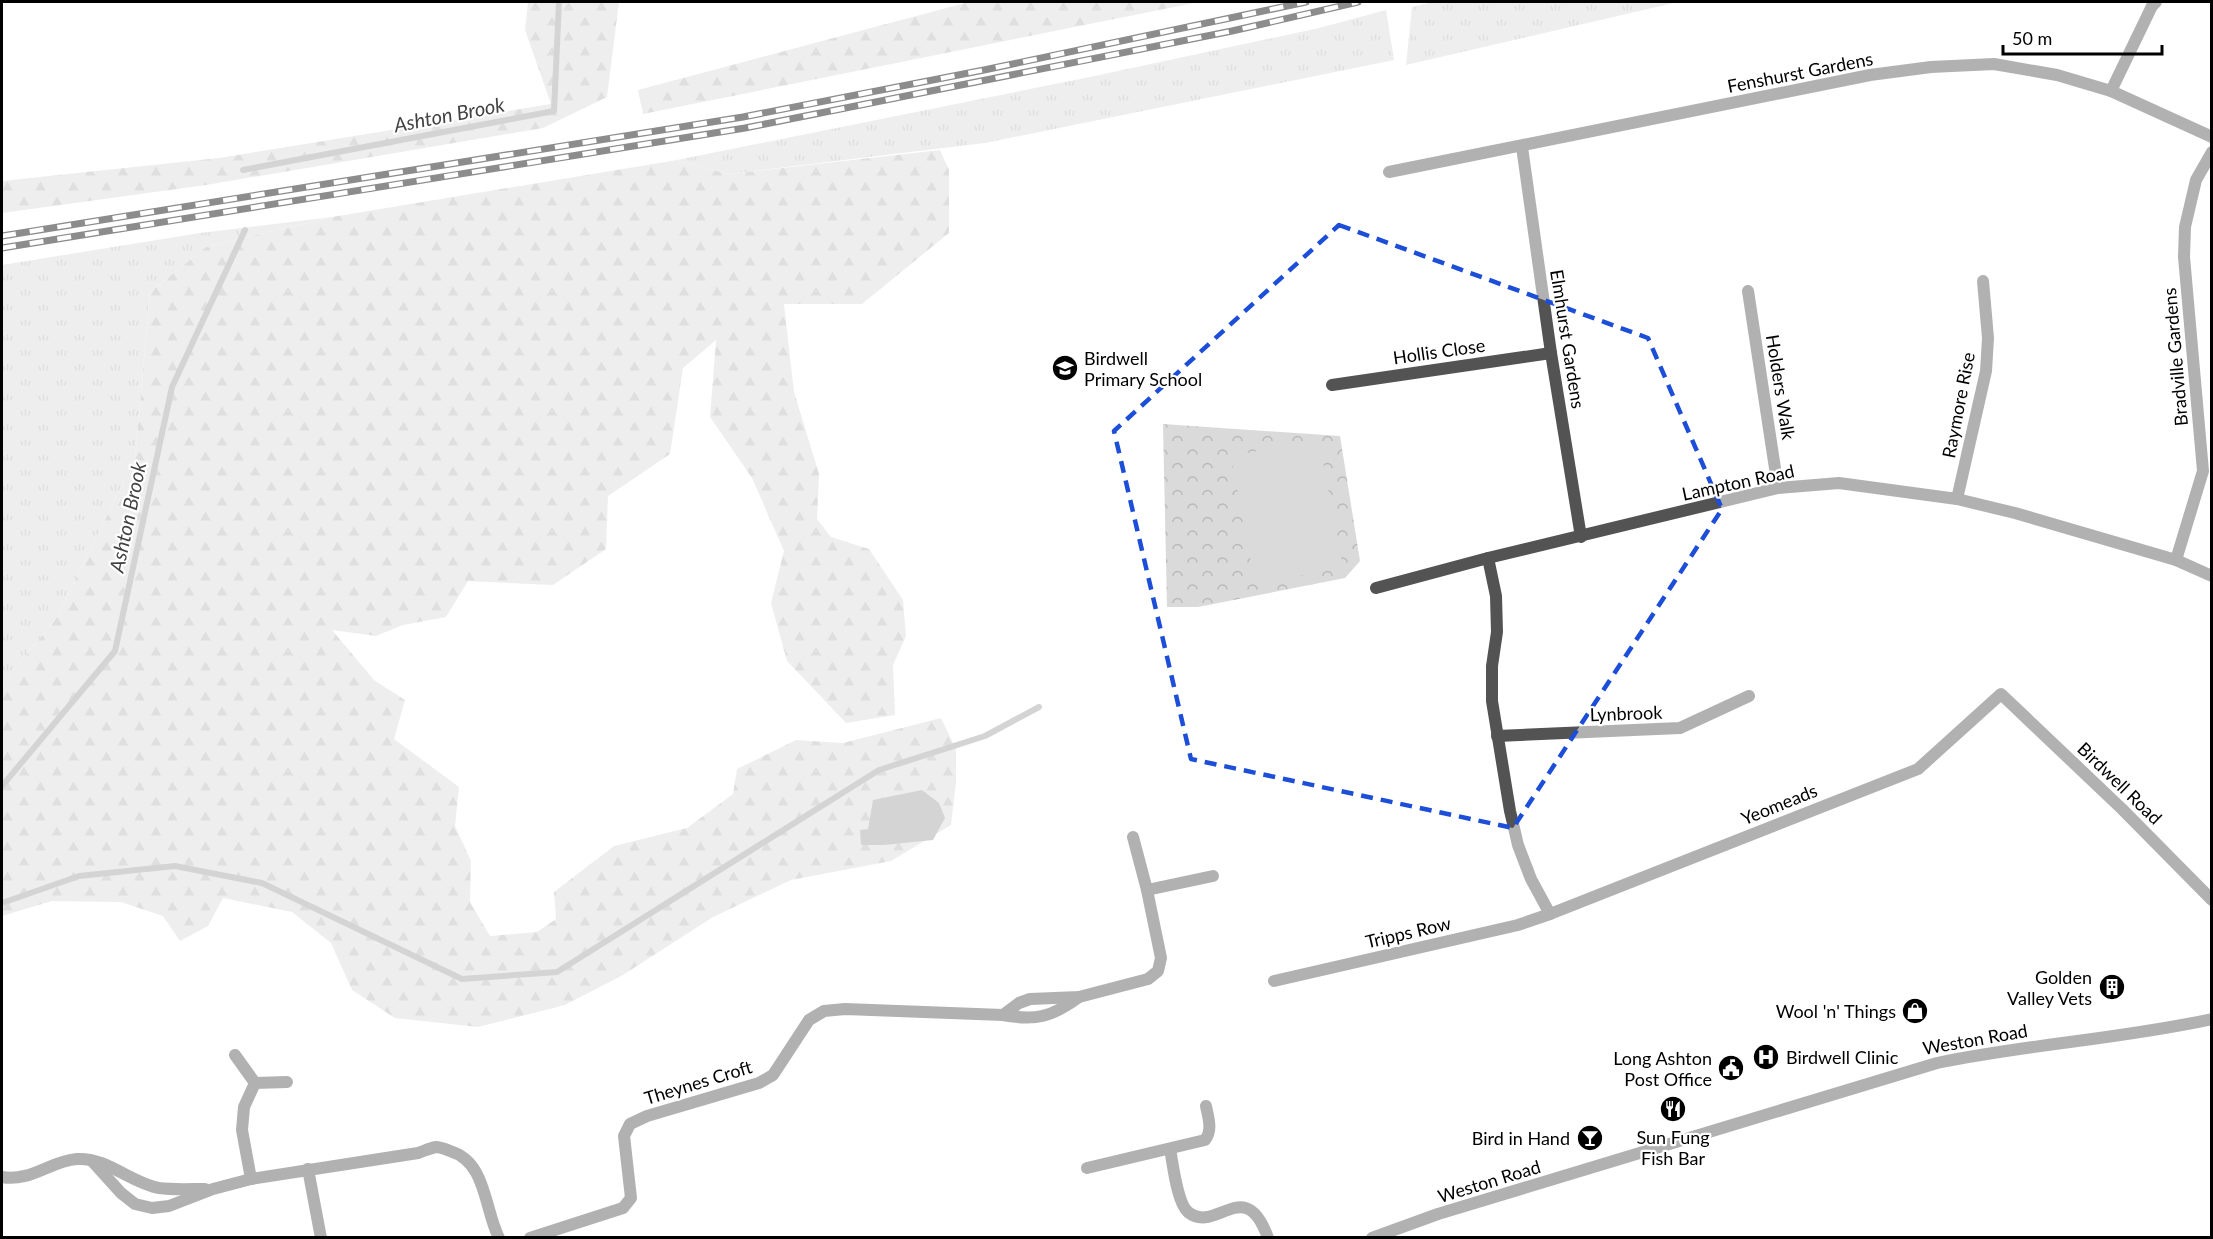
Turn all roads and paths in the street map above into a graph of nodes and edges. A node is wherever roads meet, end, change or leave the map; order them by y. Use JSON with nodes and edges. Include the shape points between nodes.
{"nodes":[{"id":1,"x":2156,"y":2,"type":"edge"},
{"id":2,"x":2112,"y":91,"type":"junction"},
{"id":3,"x":2211,"y":137,"type":"edge"},
{"id":4,"x":1522,"y":147,"type":"junction"},
{"id":5,"x":2211,"y":152,"type":"edge"},
{"id":6,"x":1389,"y":172,"type":"dead end"},
{"id":7,"x":1983,"y":281,"type":"dead end"},
{"id":8,"x":1748,"y":291,"type":"dead end"},
{"id":9,"x":1551,"y":353,"type":"junction"},
{"id":10,"x":1332,"y":385,"type":"dead end"},
{"id":11,"x":1778,"y":488,"type":"junction"},
{"id":12,"x":1958,"y":499,"type":"junction"},
{"id":13,"x":1581,"y":537,"type":"junction"},
{"id":14,"x":1488,"y":558,"type":"junction"},
{"id":15,"x":2176,"y":560,"type":"junction"},
{"id":16,"x":2211,"y":576,"type":"edge"},
{"id":17,"x":1376,"y":588,"type":"dead end"},
{"id":18,"x":2001,"y":694,"type":"joint"},
{"id":19,"x":1749,"y":696,"type":"dead end"},
{"id":20,"x":1497,"y":736,"type":"junction"},
{"id":21,"x":1133,"y":837,"type":"dead end"},
{"id":22,"x":1213,"y":876,"type":"dead end"},
{"id":23,"x":1147,"y":890,"type":"junction"},
{"id":24,"x":2211,"y":900,"type":"edge"},
{"id":25,"x":1550,"y":914,"type":"junction"},
{"id":26,"x":1274,"y":981,"type":"dead end"},
{"id":27,"x":1079,"y":997,"type":"junction"},
{"id":28,"x":1003,"y":1015,"type":"junction"},
{"id":29,"x":2211,"y":1019,"type":"edge"},
{"id":30,"x":235,"y":1055,"type":"dead end"},
{"id":31,"x":288,"y":1082,"type":"dead end"},
{"id":32,"x":255,"y":1083,"type":"junction"},
{"id":33,"x":1206,"y":1106,"type":"dead end"},
{"id":34,"x":1170,"y":1149,"type":"junction"},
{"id":35,"x":93,"y":1162,"type":"junction"},
{"id":36,"x":1087,"y":1168,"type":"dead end"},
{"id":37,"x":308,"y":1169,"type":"junction"},
{"id":38,"x":2,"y":1177,"type":"edge"},
{"id":39,"x":251,"y":1179,"type":"junction"},
{"id":40,"x":213,"y":1189,"type":"junction"},
{"id":41,"x":321,"y":1238,"type":"edge"},
{"id":42,"x":499,"y":1238,"type":"edge"},
{"id":43,"x":530,"y":1238,"type":"edge"},
{"id":44,"x":1268,"y":1238,"type":"edge"},
{"id":45,"x":1371,"y":1238,"type":"edge"}],
"edges":[{"from":1,"to":2,"type":"street"},
{"from":2,"to":3,"type":"street","name":"Fenshurst Gardens"},
{"from":2,"to":4,"type":"street","name":"Fenshurst Gardens","via":[[2057,75],[1994,64],[1930,67],[1858,78]]},
{"from":4,"to":6,"type":"street","name":"Fenshurst Gardens"},
{"from":4,"to":9,"type":"street","name":"Elmhurst Gardens"},
{"from":5,"to":15,"type":"street","name":"Bradville Gardens","via":[[2196,180],[2185,227],[2184,257],[2203,471]]},
{"from":7,"to":12,"type":"street","name":"Raymore Rise","via":[[1988,338],[1986,371]]},
{"from":8,"to":11,"type":"street","name":"Holders Walk"},
{"from":9,"to":10,"type":"street","name":"Hollis Close"},
{"from":9,"to":13,"type":"street","name":"Elmhurst Gardens"},
{"from":11,"to":12,"type":"street","name":"Lampton Road","via":[[1839,483]]},
{"from":11,"to":13,"type":"street","name":"Lampton Road"},
{"from":12,"to":15,"type":"street","name":"Lampton Road"},
{"from":13,"to":14,"type":"street","name":"Lampton Road"},
{"from":14,"to":17,"type":"street","name":"Lampton Road"},
{"from":14,"to":20,"type":"street","via":[[1496,596],[1492,701]]},
{"from":15,"to":16,"type":"street","name":"Lampton Road"},
{"from":18,"to":24,"type":"street","name":"Birdwell Road"},
{"from":18,"to":25,"type":"street","name":"Yeomeads","via":[[1918,768]]},
{"from":19,"to":20,"type":"street","name":"Lynbrook","via":[[1680,728]]},
{"from":20,"to":25,"type":"street","via":[[1518,845]]},
{"from":21,"to":23,"type":"street","name":"Theynes Croft"},
{"from":22,"to":23,"type":"street"},
{"from":23,"to":27,"type":"street","name":"Theynes Croft","via":[[1161,958],[1158,971],[1148,979]]},
{"from":25,"to":26,"type":"street","name":"Tripps Row","via":[[1518,925]]},
{"from":27,"to":28,"type":"street","name":"Theynes Croft","via":[[1030,999]]},
{"from":27,"to":28,"type":"street","name":"Theynes Croft","via":[[1044,1017]]},
{"from":28,"to":43,"type":"street","name":"Theynes Croft","via":[[824,1011],[809,1020],[773,1075],[759,1083],[630,1124],[624,1136],[631,1198],[623,1208]]},
{"from":29,"to":45,"type":"street","name":"Weston Road","via":[[2140,1034],[1936,1062]]},
{"from":30,"to":32,"type":"street"},
{"from":31,"to":32,"type":"street"},
{"from":32,"to":39,"type":"street","via":[[244,1107],[242,1130]]},
{"from":33,"to":34,"type":"street","via":[[1210,1127],[1205,1140]]},
{"from":34,"to":36,"type":"street"},
{"from":34,"to":44,"type":"street","via":[[1181,1203],[1188,1212],[1201,1217],[1245,1207],[1253,1211]]},
{"from":35,"to":38,"type":"street","via":[[77,1159],[30,1176]]},
{"from":35,"to":40,"type":"street","via":[[159,1188]]},
{"from":35,"to":40,"type":"street","via":[[135,1204],[152,1208],[169,1206]]},
{"from":37,"to":39,"type":"street"},
{"from":37,"to":41,"type":"street"},
{"from":37,"to":42,"type":"street","via":[[438,1147],[459,1154],[475,1170]]},
{"from":39,"to":40,"type":"street"}]}
